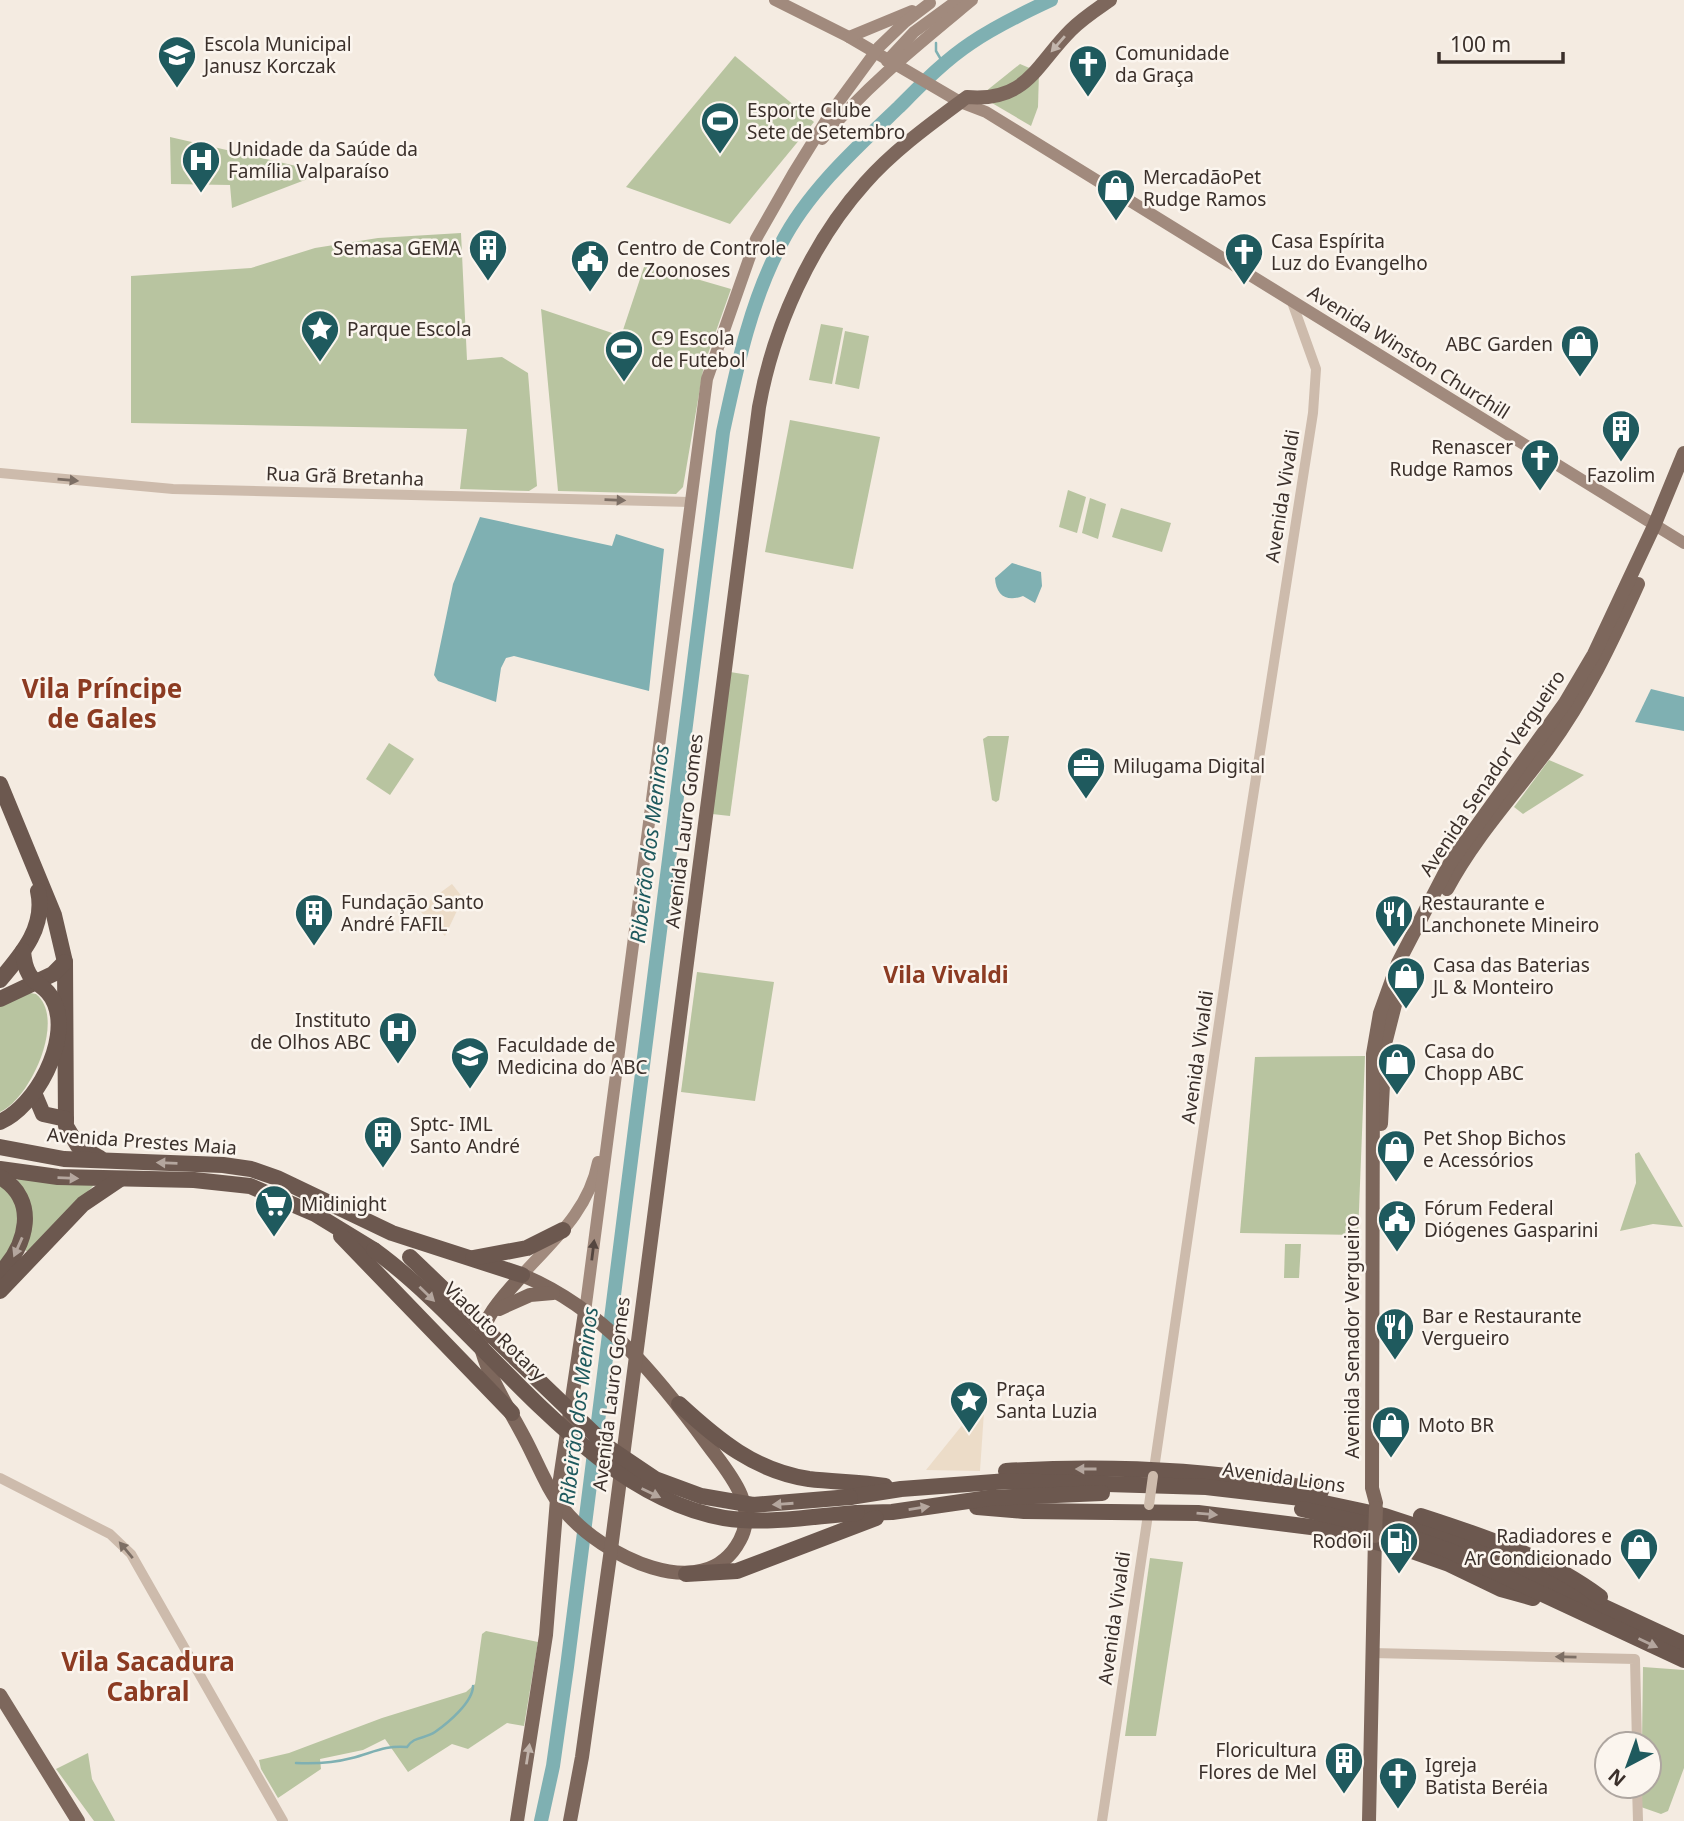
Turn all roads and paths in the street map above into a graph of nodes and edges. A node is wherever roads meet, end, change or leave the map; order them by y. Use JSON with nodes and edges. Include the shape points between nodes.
{"nodes":[{"id":1,"x":775,"y":0,"type":"edge"},
{"id":2,"x":958,"y":0,"type":"edge"},
{"id":3,"x":972,"y":0,"type":"edge"},
{"id":4,"x":1110,"y":0,"type":"edge"},
{"id":5,"x":934,"y":2,"type":"edge"},
{"id":6,"x":849,"y":37,"type":"junction"},
{"id":7,"x":876,"y":51,"type":"junction"},
{"id":8,"x":894,"y":60,"type":"junction"},
{"id":9,"x":958,"y":96,"type":"junction"},
{"id":10,"x":793,"y":174,"type":"junction"},
{"id":11,"x":1292,"y":302,"type":"junction"},
{"id":12,"x":1684,"y":453,"type":"edge"},
{"id":13,"x":0,"y":473,"type":"edge"},
{"id":14,"x":1684,"y":477,"type":"edge"},
{"id":15,"x":690,"y":502,"type":"junction"},
{"id":16,"x":1658,"y":528,"type":"junction"},
{"id":17,"x":1684,"y":543,"type":"edge"},
{"id":18,"x":1545,"y":742,"type":"junction"},
{"id":19,"x":1521,"y":763,"type":"junction"},
{"id":20,"x":0,"y":784,"type":"edge"},
{"id":21,"x":1518,"y":787,"type":"junction"},
{"id":22,"x":1463,"y":854,"type":"junction"},
{"id":23,"x":32,"y":868,"type":"junction"},
{"id":24,"x":32,"y":937,"type":"junction"},
{"id":25,"x":23,"y":951,"type":"junction"},
{"id":26,"x":64,"y":955,"type":"junction"},
{"id":27,"x":3,"y":973,"type":"edge"},
{"id":28,"x":34,"y":983,"type":"junction"},
{"id":29,"x":0,"y":999,"type":"edge"},
{"id":30,"x":35,"y":1095,"type":"junction"},
{"id":31,"x":611,"y":1104,"type":"junction"},
{"id":32,"x":66,"y":1119,"type":"junction"},
{"id":33,"x":0,"y":1122,"type":"edge"},
{"id":34,"x":0,"y":1147,"type":"edge"},
{"id":35,"x":111,"y":1163,"type":"junction"},
{"id":36,"x":0,"y":1169,"type":"edge"},
{"id":37,"x":597,"y":1170,"type":"junction"},
{"id":38,"x":0,"y":1177,"type":"edge"},
{"id":39,"x":120,"y":1179,"type":"junction"},
{"id":40,"x":601,"y":1188,"type":"junction"},
{"id":41,"x":355,"y":1217,"type":"junction"},
{"id":42,"x":328,"y":1222,"type":"junction"},
{"id":43,"x":563,"y":1230,"type":"junction"},
{"id":44,"x":468,"y":1259,"type":"junction"},
{"id":45,"x":0,"y":1273,"type":"edge"},
{"id":46,"x":522,"y":1275,"type":"junction"},
{"id":47,"x":0,"y":1291,"type":"edge"},
{"id":48,"x":554,"y":1293,"type":"junction"},
{"id":49,"x":585,"y":1312,"type":"junction"},
{"id":50,"x":491,"y":1314,"type":"junction"},
{"id":51,"x":628,"y":1348,"type":"junction"},
{"id":52,"x":679,"y":1404,"type":"junction"},
{"id":53,"x":512,"y":1413,"type":"junction"},
{"id":54,"x":563,"y":1451,"type":"junction"},
{"id":55,"x":534,"y":1456,"type":"junction"},
{"id":56,"x":1154,"y":1472,"type":"junction"},
{"id":57,"x":0,"y":1478,"type":"edge"},
{"id":58,"x":942,"y":1486,"type":"junction"},
{"id":59,"x":901,"y":1489,"type":"junction"},
{"id":60,"x":850,"y":1497,"type":"joint"},
{"id":61,"x":557,"y":1499,"type":"junction"},
{"id":62,"x":947,"y":1504,"type":"junction"},
{"id":63,"x":1376,"y":1506,"type":"junction"},
{"id":64,"x":1149,"y":1507,"type":"junction"},
{"id":65,"x":892,"y":1512,"type":"junction"},
{"id":66,"x":857,"y":1513,"type":"joint"},
{"id":67,"x":572,"y":1519,"type":"junction"},
{"id":68,"x":1375,"y":1538,"type":"junction"},
{"id":69,"x":553,"y":1539,"type":"junction"},
{"id":70,"x":602,"y":1543,"type":"junction"},
{"id":71,"x":686,"y":1574,"type":"junction"},
{"id":72,"x":1567,"y":1606,"type":"junction"},
{"id":73,"x":1628,"y":1618,"type":"junction"},
{"id":74,"x":1684,"y":1644,"type":"edge"},
{"id":75,"x":1372,"y":1653,"type":"junction"},
{"id":76,"x":1684,"y":1660,"type":"edge"},
{"id":77,"x":0,"y":1695,"type":"edge"},
{"id":78,"x":0,"y":1709,"type":"edge"},
{"id":79,"x":1637,"y":1730,"type":"edge"},
{"id":80,"x":1637,"y":1800,"type":"edge"},
{"id":81,"x":68,"y":1821,"type":"edge"},
{"id":82,"x":78,"y":1821,"type":"edge"},
{"id":83,"x":282,"y":1821,"type":"edge"},
{"id":84,"x":517,"y":1821,"type":"edge"},
{"id":85,"x":561,"y":1821,"type":"edge"},
{"id":86,"x":570,"y":1821,"type":"edge"},
{"id":87,"x":1102,"y":1821,"type":"edge"},
{"id":88,"x":1370,"y":1821,"type":"edge"},
{"id":89,"x":1637,"y":1821,"type":"edge"}],
"edges":[{"from":1,"to":6,"type":"main road","name":"Avenida Winston Churchill"},
{"from":2,"to":8,"type":"main road","via":[[914,32]]},
{"from":3,"to":8,"type":"main road"},
{"from":4,"to":9,"type":"main road","one_way":true,"via":[[1071,30],[1017,88],[988,99]]},
{"from":5,"to":6,"type":"main road"},
{"from":5,"to":7,"type":"main road"},
{"from":6,"to":7,"type":"main road","name":"Avenida Winston Churchill"},
{"from":7,"to":8,"type":"main road","name":"Avenida Winston Churchill"},
{"from":7,"to":10,"type":"main road"},
{"from":8,"to":9,"type":"main road","name":"Avenida Winston Churchill"},
{"from":8,"to":10,"type":"main road"},
{"from":9,"to":11,"type":"main road","name":"Avenida Winston Churchill"},
{"from":9,"to":51,"type":"main road","name":"Avenida Lauro Gomes","via":[[871,164],[837,203],[788,290],[757,378]]},
{"from":10,"to":15,"type":"main road","name":"Avenida Lauro Gomes","via":[[756,239],[716,349],[707,379]]},
{"from":11,"to":16,"type":"main road","name":"Avenida Winston Churchill"},
{"from":11,"to":56,"type":"street","name":"Avenida Vivaldi","via":[[1316,369],[1312,413]]},
{"from":12,"to":16,"type":"main road","name":"Avenida Senador Vergueiro"},
{"from":13,"to":15,"type":"street","name":"Rua Grã Bretanha","one_way":true,"via":[[173,489]]},
{"from":14,"to":16,"type":"main road","name":"Avenida Senador Vergueiro"},
{"from":15,"to":31,"type":"main road","name":"Avenida Lauro Gomes"},
{"from":16,"to":17,"type":"main road","name":"Avenida Winston Churchill"},
{"from":16,"to":18,"type":"main road","name":"Avenida Senador Vergueiro","via":[[1594,679]]},
{"from":18,"to":19,"type":"main road","name":"Avenida Senador Vergueiro"},
{"from":18,"to":21,"type":"main road","name":"Avenida Senador Vergueiro"},
{"from":19,"to":21,"type":"main road"},
{"from":19,"to":22,"type":"main road","name":"Avenida Senador Vergueiro"},
{"from":20,"to":23,"type":"highway"},
{"from":21,"to":22,"type":"main road","name":"Avenida Senador Vergueiro"},
{"from":22,"to":63,"type":"main road","name":"Avenida Senador Vergueiro","via":[[1396,994],[1385,1044],[1380,1490]]},
{"from":23,"to":24,"type":"highway","via":[[41,906]]},
{"from":23,"to":26,"type":"highway","via":[[54,915]]},
{"from":24,"to":25,"type":"highway"},
{"from":24,"to":26,"type":"highway","via":[[49,940]]},
{"from":25,"to":27,"type":"highway"},
{"from":25,"to":28,"type":"highway","via":[[24,967]]},
{"from":26,"to":28,"type":"highway","via":[[52,974]]},
{"from":26,"to":32,"type":"highway"},
{"from":28,"to":29,"type":"highway"},
{"from":28,"to":30,"type":"highway","via":[[53,1000],[57,1013],[52,1057]]},
{"from":30,"to":32,"type":"highway","via":[[43,1114]]},
{"from":30,"to":33,"type":"highway"},
{"from":31,"to":37,"type":"main road","name":"Avenida Lauro Gomes"},
{"from":31,"to":40,"type":"main road","name":"Avenida Lauro Gomes"},
{"from":32,"to":35,"type":"highway","via":[[78,1146]]},
{"from":34,"to":35,"type":"highway","name":"Avenida Prestes Maia","via":[[37,1156]]},
{"from":41,"to":35,"type":"highway","name":"Avenida Prestes Maia","one_way":true,"via":[[251,1169]]},
{"from":36,"to":39,"type":"highway","name":"Avenida Prestes Maia","one_way":true},
{"from":37,"to":40,"type":"main road"},
{"from":37,"to":43,"type":"main road","name":"Avenida Lauro Gomes","via":[[583,1204]]},
{"from":38,"to":45,"type":"highway","one_way":true,"via":[[22,1198],[26,1222],[17,1252]]},
{"from":39,"to":42,"type":"highway","name":"Avenida Prestes Maia","via":[[250,1186]]},
{"from":39,"to":47,"type":"highway","via":[[83,1204]]},
{"from":49,"to":40,"type":"main road","name":"Avenida Lauro Gomes","one_way":true},
{"from":41,"to":44,"type":"highway"},
{"from":60,"to":41,"type":"highway","name":"Viaduto Rotary","one_way":true,"bridge":true,"via":[[743,1504],[701,1496],[655,1479],[609,1448],[410,1256]]},
{"from":42,"to":53,"type":"highway"},
{"from":42,"to":66,"type":"highway","name":"Viaduto Rotary","one_way":true,"bridge":true,"via":[[416,1284],[589,1450],[632,1483],[686,1507],[738,1520]]},
{"from":43,"to":44,"type":"highway","via":[[527,1248]]},
{"from":43,"to":46,"type":"main road","name":"Avenida Lauro Gomes"},
{"from":44,"to":46,"type":"highway"},
{"from":46,"to":48,"type":"main road"},
{"from":46,"to":50,"type":"main road"},
{"from":48,"to":49,"type":"main road"},
{"from":48,"to":50,"type":"main road","via":[[530,1295]]},
{"from":49,"to":51,"type":"main road"},
{"from":49,"to":54,"type":"main road","name":"Avenida Lauro Gomes"},
{"from":50,"to":53,"type":"main road","via":[[482,1330],[482,1351]]},
{"from":51,"to":52,"type":"main road"},
{"from":51,"to":70,"type":"main road","name":"Avenida Lauro Gomes"},
{"from":52,"to":59,"type":"highway","via":[[728,1447],[767,1468],[809,1479]]},
{"from":52,"to":71,"type":"main road","via":[[737,1486],[746,1516],[743,1534],[730,1555],[715,1566]]},
{"from":53,"to":55,"type":"main road"},
{"from":54,"to":55,"type":"main road","via":[[550,1461]]},
{"from":54,"to":61,"type":"main road","name":"Avenida Lauro Gomes"},
{"from":55,"to":61,"type":"main road"},
{"from":56,"to":58,"type":"highway","one_way":true,"via":[[1000,1471]]},
{"from":56,"to":63,"type":"highway","via":[[1270,1480]]},
{"from":56,"to":64,"type":"street","name":"Avenida Vivaldi","bridge":true},
{"from":83,"to":57,"type":"street","one_way":true,"via":[[131,1554],[116,1538]]},
{"from":58,"to":59,"type":"highway","name":"Avenida Lions"},
{"from":58,"to":73,"type":"highway","name":"Avenida Lions","via":[[1008,1481],[1206,1487],[1346,1506],[1464,1542]]},
{"from":59,"to":60,"type":"highway","name":"Avenida Lions"},
{"from":61,"to":67,"type":"main road"},
{"from":61,"to":69,"type":"main road","name":"Avenida Lauro Gomes"},
{"from":62,"to":64,"type":"highway","via":[[1024,1511]]},
{"from":65,"to":62,"type":"highway","name":"Avenida Lions","one_way":true},
{"from":62,"to":72,"type":"highway","name":"Avenida Lions","via":[[1031,1495],[1134,1493],[1285,1506],[1384,1528],[1450,1551]]},
{"from":63,"to":68,"type":"main road","name":"Avenida Senador Vergueiro","bridge":true},
{"from":63,"to":73,"type":"highway","via":[[1467,1531],[1539,1561],[1580,1582]]},
{"from":64,"to":68,"type":"highway","one_way":true},
{"from":64,"to":87,"type":"street","name":"Avenida Vivaldi"},
{"from":65,"to":66,"type":"highway","name":"Avenida Lions"},
{"from":65,"to":71,"type":"highway","via":[[737,1571]]},
{"from":67,"to":69,"type":"main road","via":[[561,1524]]},
{"from":67,"to":70,"type":"main road"},
{"from":68,"to":72,"type":"highway","via":[[1449,1564],[1501,1589]]},
{"from":68,"to":75,"type":"main road","name":"Avenida Senador Vergueiro"},
{"from":84,"to":69,"type":"main road","name":"Avenida Lauro Gomes","one_way":true,"via":[[546,1635]]},
{"from":70,"to":71,"type":"main road","via":[[644,1565]]},
{"from":70,"to":85,"type":"main road","name":"Avenida Lauro Gomes"},
{"from":70,"to":86,"type":"main road","name":"Avenida Lauro Gomes","via":[[582,1757]]},
{"from":72,"to":76,"type":"highway","name":"Avenida Lions","one_way":true},
{"from":73,"to":74,"type":"highway","name":"Avenida Lions"},
{"from":79,"to":75,"type":"street","one_way":true,"via":[[1634,1659]]},
{"from":75,"to":88,"type":"main road","name":"Avenida Senador Vergueiro"},
{"from":77,"to":82,"type":"main road"},
{"from":78,"to":81,"type":"main road"},
{"from":80,"to":89,"type":"street"}]}
